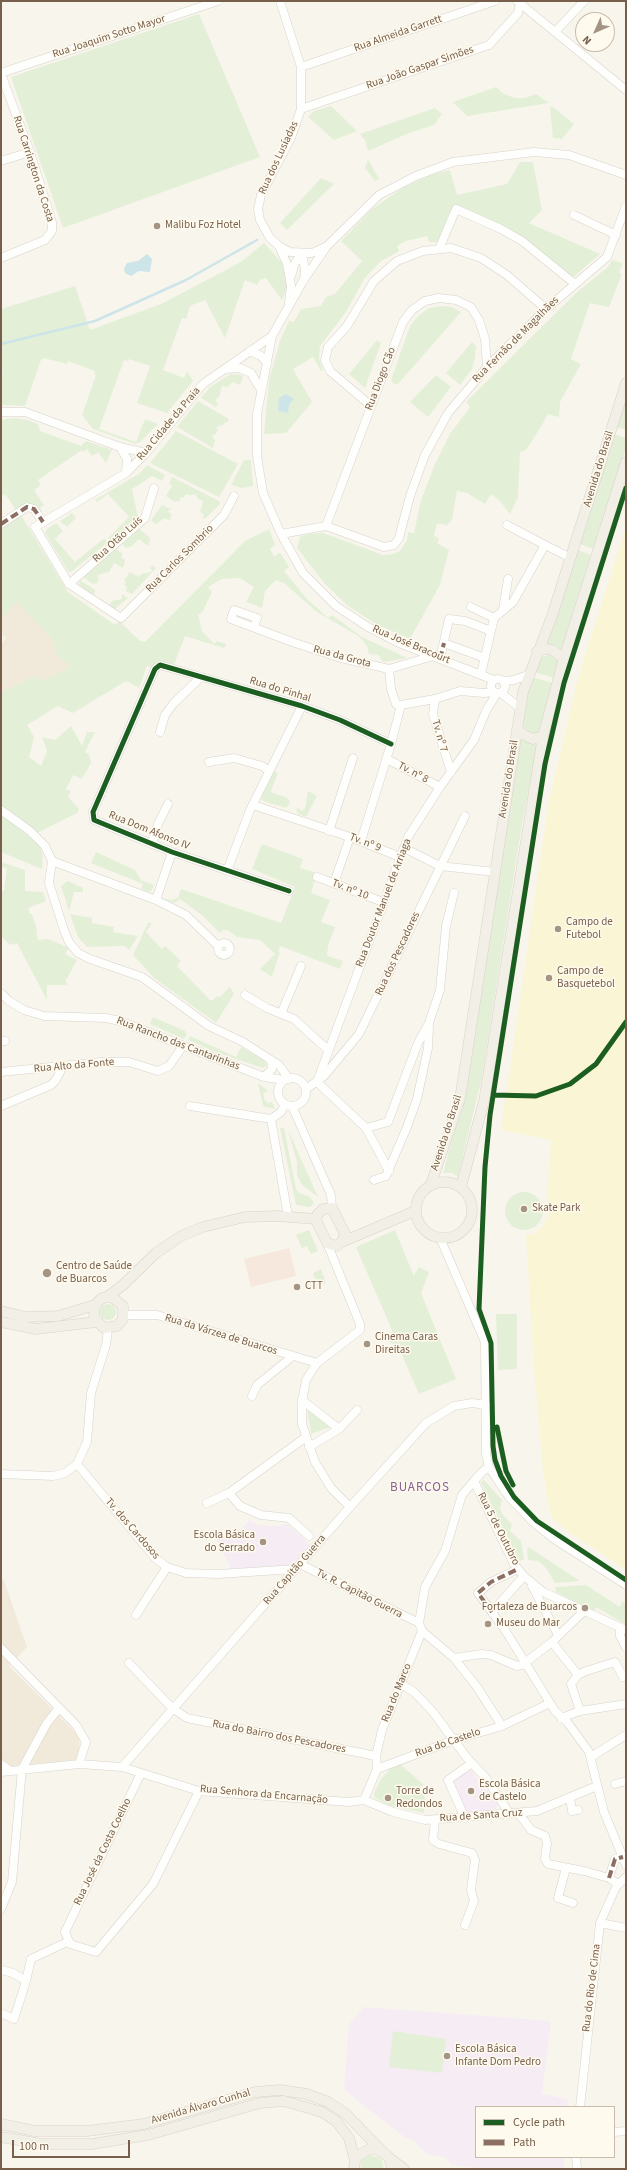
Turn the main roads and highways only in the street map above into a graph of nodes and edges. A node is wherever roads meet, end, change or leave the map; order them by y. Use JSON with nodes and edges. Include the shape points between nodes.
{"nodes":[{"id":1,"x":626,"y":383,"type":"edge"},
{"id":2,"x":626,"y":462,"type":"edge"},
{"id":3,"x":537,"y":651,"type":"junction"},
{"id":4,"x":564,"y":658,"type":"junction"},
{"id":5,"x":517,"y":729,"type":"junction"},
{"id":6,"x":543,"y":736,"type":"junction"},
{"id":7,"x":431,"y":1184,"type":"junction"},
{"id":8,"x":461,"y":1187,"type":"junction"},
{"id":9,"x":415,"y":1211,"type":"junction"},
{"id":10,"x":316,"y":1219,"type":"junction"},
{"id":11,"x":342,"y":1226,"type":"junction"},
{"id":12,"x":362,"y":1233,"type":"junction"},
{"id":13,"x":342,"y":1242,"type":"junction"},
{"id":14,"x":123,"y":1285,"type":"junction"},
{"id":15,"x":107,"y":1297,"type":"junction"},
{"id":16,"x":95,"y":1305,"type":"junction"},
{"id":17,"x":123,"y":1310,"type":"junction"},
{"id":18,"x":1,"y":1312,"type":"edge"},
{"id":19,"x":1,"y":1322,"type":"edge"},
{"id":20,"x":96,"y":1322,"type":"junction"},
{"id":21,"x":1,"y":2124,"type":"edge"},
{"id":22,"x":1,"y":2137,"type":"edge"},
{"id":23,"x":385,"y":2154,"type":"junction"},
{"id":24,"x":354,"y":2166,"type":"edge"},
{"id":25,"x":392,"y":2169,"type":"edge"},
{"id":26,"x":404,"y":2169,"type":"edge"}],
"edges":[{"from":1,"to":3,"type":"main road","name":"Avenida do Brasil","via":[[551,617]]},
{"from":2,"to":4,"type":"main road"},
{"from":3,"to":4,"type":"main road","via":[[552,650]]},
{"from":3,"to":5,"type":"main road","name":"Avenida do Brasil","via":[[528,675]]},
{"from":4,"to":6,"type":"main road"},
{"from":5,"to":6,"type":"main road","via":[[524,736],[533,739]]},
{"from":5,"to":7,"type":"main road","name":"Avenida do Brasil","via":[[460,1099]]},
{"from":6,"to":8,"type":"main road","via":[[484,1101]]},
{"from":7,"to":8,"type":"main road","via":[[449,1182]]},
{"from":7,"to":9,"type":"main road","via":[[419,1195]]},
{"from":8,"to":9,"type":"main road","via":[[468,1194],[472,1204],[471,1219],[466,1228],[458,1234],[440,1238],[424,1230]]},
{"from":9,"to":12,"type":"main road"},
{"from":10,"to":11,"type":"main road","via":[[323,1209],[332,1208]]},
{"from":10,"to":13,"type":"main road","via":[[326,1243],[336,1246]]},
{"from":10,"to":14,"type":"main road","via":[[255,1216],[233,1219],[192,1231],[156,1253]]},
{"from":11,"to":12,"type":"main road"},
{"from":11,"to":13,"type":"main road","via":[[345,1234]]},
{"from":12,"to":13,"type":"main road"},
{"from":14,"to":15,"type":"main road"},
{"from":14,"to":17,"type":"main road"},
{"from":15,"to":16,"type":"main road"},
{"from":15,"to":17,"type":"main road","via":[[116,1299]]},
{"from":16,"to":18,"type":"main road","via":[[73,1313],[48,1317],[26,1317]]},
{"from":16,"to":20,"type":"main road","via":[[93,1314]]},
{"from":17,"to":20,"type":"main road","via":[[120,1323],[108,1328]]},
{"from":19,"to":20,"type":"main road","via":[[36,1328]]},
{"from":21,"to":23,"type":"main road","name":"Avenida Álvaro Cunhal","via":[[36,2131],[87,2131],[144,2124],[255,2092],[280,2090],[307,2094],[328,2102],[345,2114]]},
{"from":22,"to":24,"type":"main road","name":"Avenida Álvaro Cunhal","via":[[42,2144],[92,2144],[148,2135],[260,2103],[284,2101],[322,2112],[336,2121],[349,2138]]},
{"from":23,"to":24,"type":"main road","via":[[370,2149],[359,2155]]},
{"from":23,"to":25,"type":"main road"},
{"from":23,"to":26,"type":"main road","name":"Avenida Álvaro Cunhal"}]}
